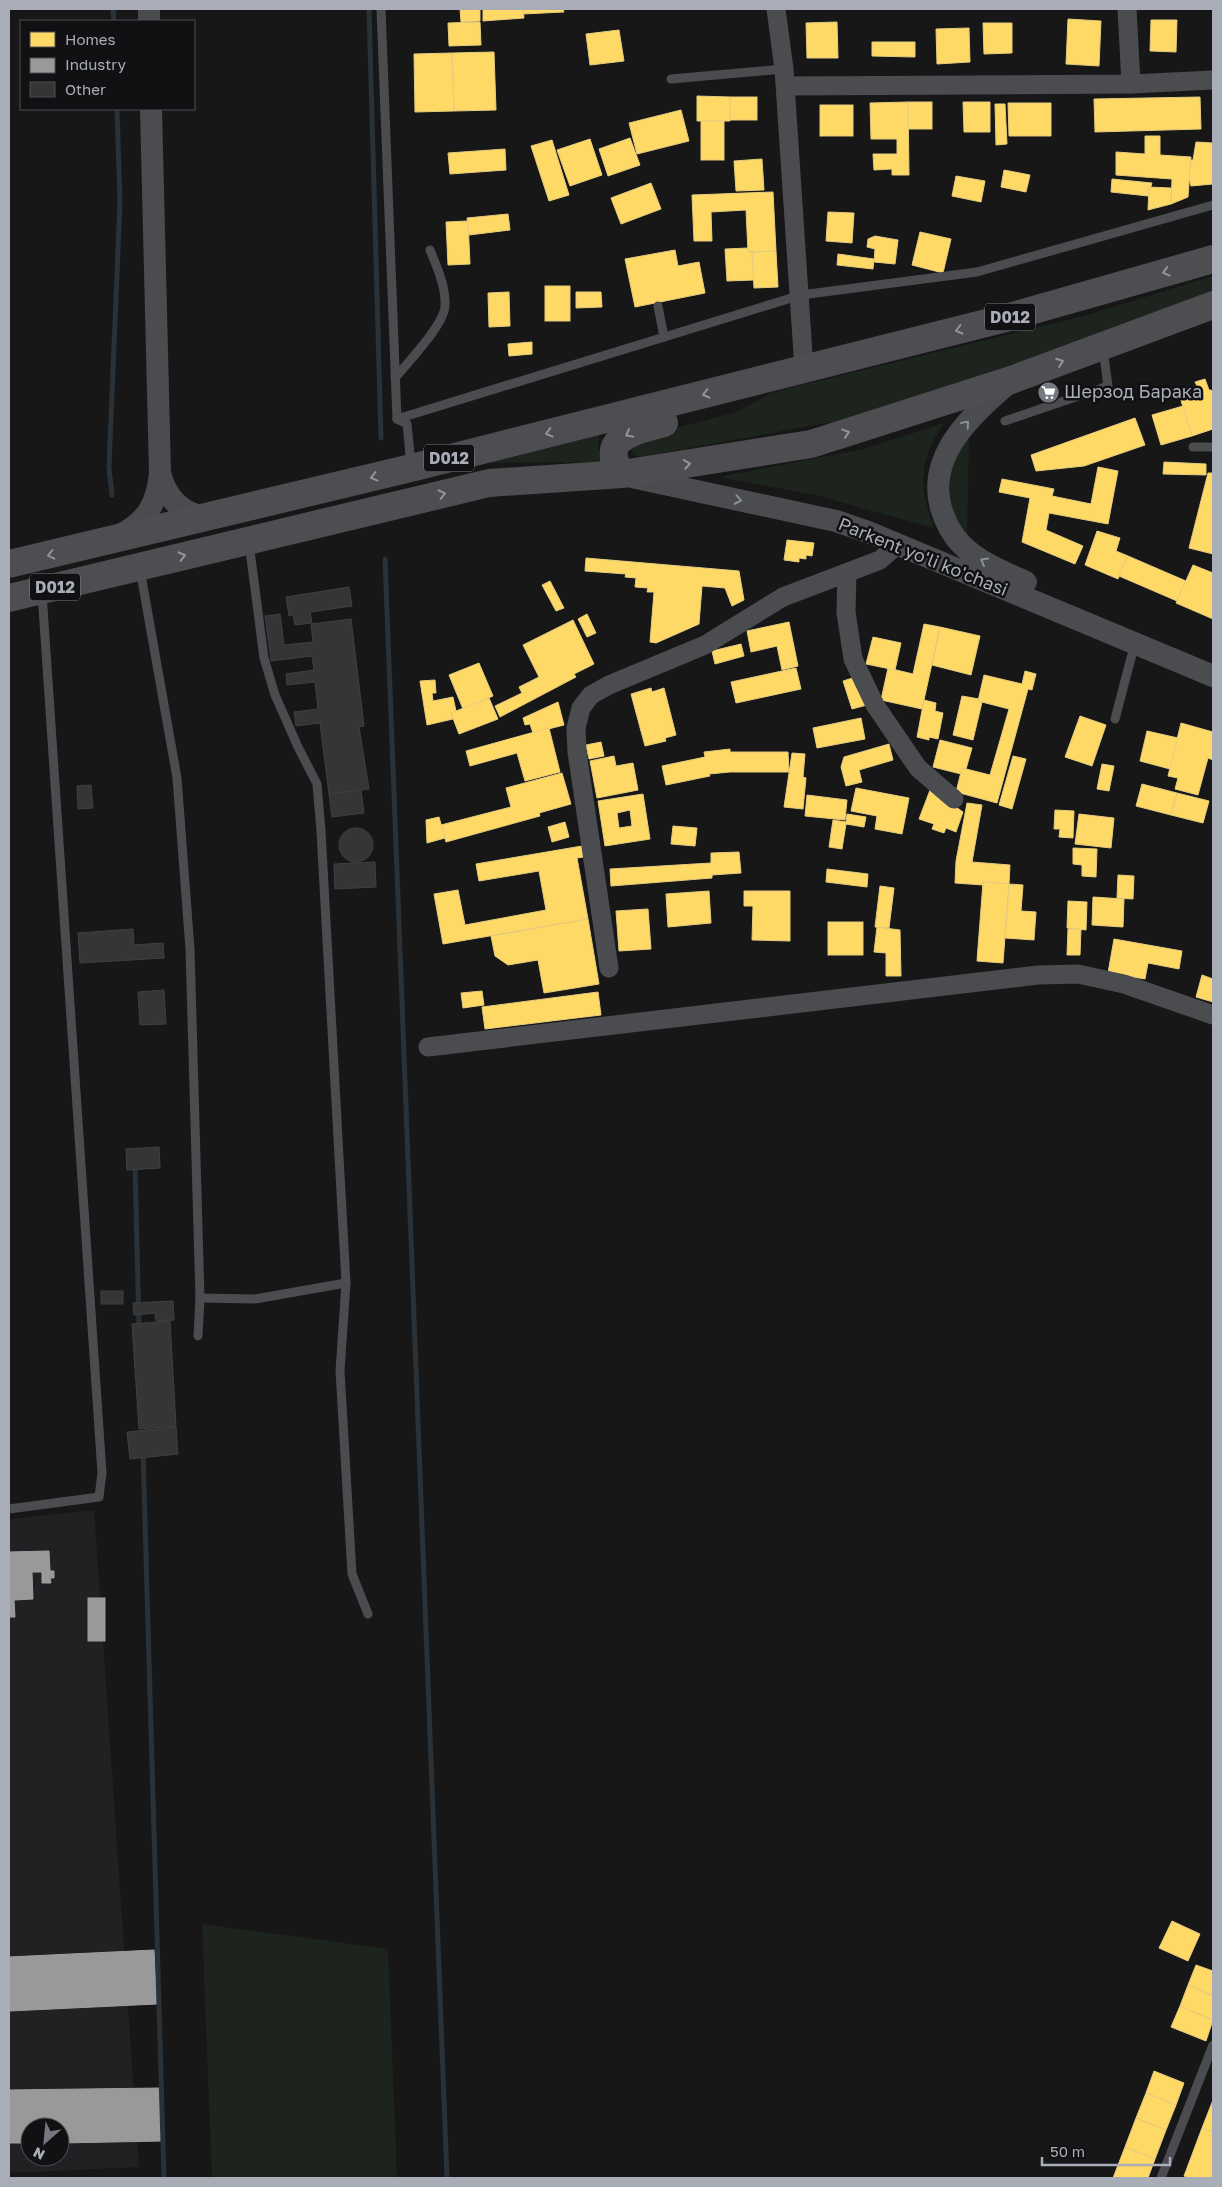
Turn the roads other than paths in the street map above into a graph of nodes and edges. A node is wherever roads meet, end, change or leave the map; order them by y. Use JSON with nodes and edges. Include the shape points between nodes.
{"nodes":[{"id":1,"x":381,"y":9,"type":"edge"},
{"id":2,"x":776,"y":9,"type":"edge"},
{"id":3,"x":1128,"y":9,"type":"edge"},
{"id":4,"x":785,"y":78,"type":"junction"},
{"id":5,"x":671,"y":79,"type":"dead end"},
{"id":6,"x":1213,"y":80,"type":"edge"},
{"id":7,"x":1131,"y":84,"type":"junction"},
{"id":8,"x":151,"y":110,"type":"edge"},
{"id":9,"x":1213,"y":205,"type":"edge"},
{"id":10,"x":430,"y":250,"type":"dead end"},
{"id":11,"x":1213,"y":259,"type":"edge"},
{"id":12,"x":801,"y":295,"type":"junction"},
{"id":13,"x":1213,"y":305,"type":"edge"},
{"id":14,"x":658,"y":306,"type":"dead end"},
{"id":15,"x":664,"y":337,"type":"junction"},
{"id":16,"x":1103,"y":346,"type":"junction"},
{"id":17,"x":804,"y":369,"type":"junction"},
{"id":18,"x":395,"y":378,"type":"junction"},
{"id":19,"x":1014,"y":379,"type":"junction"},
{"id":20,"x":397,"y":419,"type":"junction"},
{"id":21,"x":1005,"y":421,"type":"dead end"},
{"id":22,"x":1193,"y":447,"type":"dead end"},
{"id":23,"x":1213,"y":447,"type":"edge"},
{"id":24,"x":411,"y":468,"type":"junction"},
{"id":25,"x":160,"y":473,"type":"junction"},
{"id":26,"x":622,"y":474,"type":"junction"},
{"id":27,"x":205,"y":517,"type":"junction"},
{"id":28,"x":248,"y":540,"type":"junction"},
{"id":29,"x":93,"y":544,"type":"junction"},
{"id":30,"x":898,"y":544,"type":"junction"},
{"id":31,"x":9,"y":564,"type":"edge"},
{"id":32,"x":140,"y":566,"type":"junction"},
{"id":33,"x":847,"y":573,"type":"junction"},
{"id":34,"x":42,"y":590,"type":"junction"},
{"id":35,"x":9,"y":598,"type":"edge"},
{"id":36,"x":1135,"y":643,"type":"junction"},
{"id":37,"x":1213,"y":663,"type":"edge"},
{"id":38,"x":1213,"y":676,"type":"edge"},
{"id":39,"x":1115,"y":719,"type":"dead end"},
{"id":40,"x":954,"y":799,"type":"dead end"},
{"id":41,"x":609,"y":968,"type":"dead end"},
{"id":42,"x":1213,"y":1015,"type":"edge"},
{"id":43,"x":428,"y":1046,"type":"dead end"},
{"id":44,"x":346,"y":1283,"type":"junction"},
{"id":45,"x":200,"y":1298,"type":"junction"},
{"id":46,"x":198,"y":1336,"type":"dead end"},
{"id":47,"x":9,"y":1509,"type":"edge"},
{"id":48,"x":368,"y":1614,"type":"dead end"},
{"id":49,"x":1213,"y":2045,"type":"edge"},
{"id":50,"x":1161,"y":2178,"type":"edge"}],
"edges":[{"from":1,"to":18,"type":"lane"},
{"from":2,"to":4,"type":"street"},
{"from":3,"to":7,"type":"street"},
{"from":4,"to":5,"type":"lane"},
{"from":4,"to":7,"type":"street"},
{"from":4,"to":12,"type":"street"},
{"from":6,"to":7,"type":"street"},
{"from":8,"to":25,"type":"street"},
{"from":9,"to":12,"type":"lane","via":[[977,272]]},
{"from":10,"to":18,"type":"lane","via":[[442,280],[446,307],[433,332]]},
{"from":11,"to":17,"type":"highway","number":"D012","one_way":true,"via":[[1002,319]]},
{"from":12,"to":15,"type":"lane"},
{"from":12,"to":17,"type":"street"},
{"from":13,"to":16,"type":"highway","number":"D012"},
{"from":14,"to":15,"type":"lane"},
{"from":15,"to":20,"type":"lane"},
{"from":19,"to":16,"type":"highway","number":"D012","one_way":true},
{"from":16,"to":21,"type":"lane","via":[[1108,386]]},
{"from":17,"to":24,"type":"highway","number":"D012","one_way":true},
{"from":17,"to":26,"type":"highway","one_way":true,"via":[[718,410],[624,435],[615,450],[615,460]]},
{"from":18,"to":20,"type":"lane"},
{"from":26,"to":19,"type":"highway","number":"D012","one_way":true,"via":[[811,444]]},
{"from":37,"to":19,"type":"street","one_way":true,"via":[[981,560],[951,533],[940,502],[940,472],[950,445],[969,420]]},
{"from":20,"to":24,"type":"lane","via":[[407,424]]},
{"from":22,"to":23,"type":"lane"},
{"from":24,"to":27,"type":"highway","number":"D012","one_way":true},
{"from":25,"to":27,"type":"street","via":[[172,500],[185,510]]},
{"from":25,"to":29,"type":"street","via":[[156,499],[137,525],[118,536]]},
{"from":28,"to":26,"type":"highway","number":"D012","one_way":true,"via":[[488,483]]},
{"from":26,"to":30,"type":"street","name":"Parkent yo'li ko'chasi","one_way":true,"via":[[836,521]]},
{"from":27,"to":29,"type":"highway","number":"D012"},
{"from":32,"to":28,"type":"highway","number":"D012","one_way":true},
{"from":28,"to":44,"type":"lane","via":[[264,658],[279,703],[317,784]]},
{"from":29,"to":31,"type":"highway","number":"D012","one_way":true},
{"from":30,"to":33,"type":"street","via":[[880,560]]},
{"from":30,"to":36,"type":"street","name":"Parkent yo'li ko'chasi"},
{"from":32,"to":34,"type":"highway","number":"D012"},
{"from":32,"to":45,"type":"lane","via":[[177,788],[190,949]]},
{"from":33,"to":40,"type":"street","via":[[846,612],[853,659],[875,705],[918,768]]},
{"from":33,"to":41,"type":"street","via":[[783,597],[705,645],[609,685],[591,695],[580,708],[576,728],[577,752]]},
{"from":34,"to":35,"type":"highway","number":"D012"},
{"from":34,"to":47,"type":"lane","via":[[102,1473],[99,1497]]},
{"from":36,"to":38,"type":"street","name":"Parkent yo'li ko'chasi"},
{"from":36,"to":39,"type":"lane"},
{"from":42,"to":43,"type":"street","via":[[1124,984],[1078,974],[1038,975]]},
{"from":44,"to":45,"type":"lane","via":[[255,1299]]},
{"from":44,"to":48,"type":"lane","via":[[340,1371],[352,1574]]},
{"from":45,"to":46,"type":"lane"},
{"from":49,"to":50,"type":"lane"}]}
